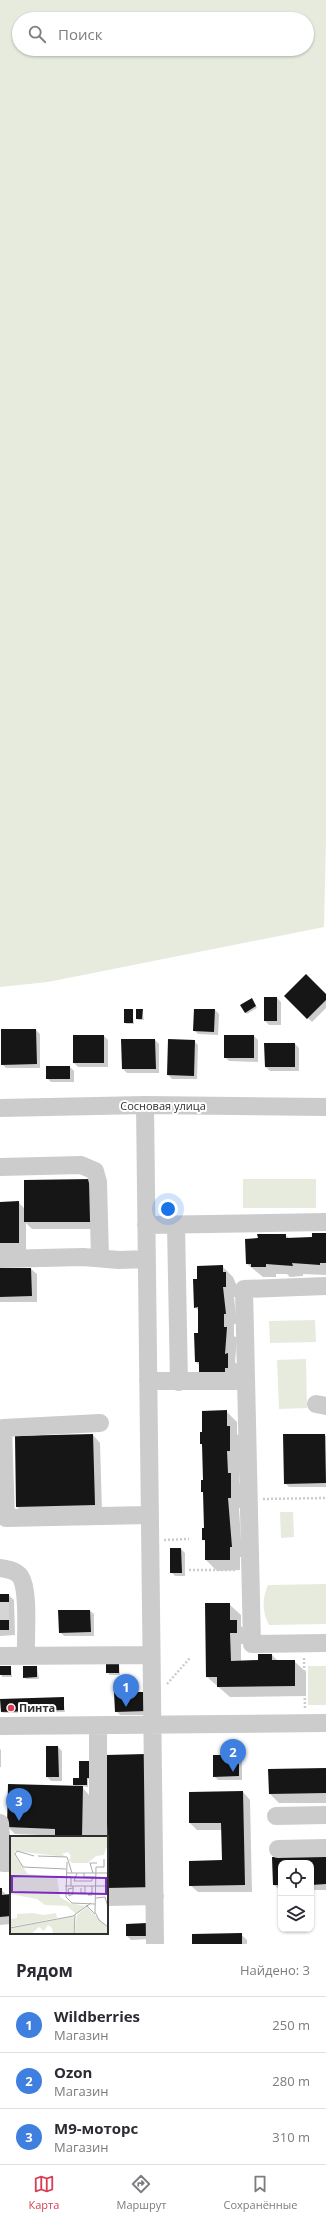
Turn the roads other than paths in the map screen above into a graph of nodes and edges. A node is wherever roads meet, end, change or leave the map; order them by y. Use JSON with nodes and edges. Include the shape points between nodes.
{"nodes":[{"id":1,"x":145,"y":1105,"type":"junction"},
{"id":2,"x":326,"y":1107,"type":"edge"},
{"id":3,"x":0,"y":1108,"type":"edge"},
{"id":4,"x":0,"y":1167,"type":"edge"},
{"id":5,"x":326,"y":1222,"type":"edge"},
{"id":6,"x":146,"y":1225,"type":"junction"},
{"id":7,"x":176,"y":1226,"type":"junction"},
{"id":8,"x":100,"y":1258,"type":"junction"},
{"id":9,"x":0,"y":1259,"type":"edge"},
{"id":10,"x":147,"y":1259,"type":"junction"},
{"id":11,"x":326,"y":1286,"type":"edge"},
{"id":12,"x":148,"y":1381,"type":"junction"},
{"id":13,"x":246,"y":1381,"type":"junction"},
{"id":14,"x":179,"y":1382,"type":"junction"},
{"id":15,"x":100,"y":1423,"type":"dead end"},
{"id":16,"x":150,"y":1515,"type":"junction"},
{"id":17,"x":0,"y":1568,"type":"edge"},
{"id":18,"x":326,"y":1643,"type":"edge"},
{"id":19,"x":151,"y":1655,"type":"junction"},
{"id":20,"x":0,"y":1656,"type":"edge"},
{"id":21,"x":26,"y":1656,"type":"junction"},
{"id":22,"x":326,"y":1723,"type":"edge"},
{"id":23,"x":152,"y":1724,"type":"junction"},
{"id":24,"x":98,"y":1725,"type":"junction"},
{"id":25,"x":0,"y":1726,"type":"edge"},
{"id":26,"x":326,"y":1815,"type":"edge"},
{"id":27,"x":276,"y":1816,"type":"dead end"},
{"id":28,"x":0,"y":1823,"type":"edge"},
{"id":29,"x":98,"y":1836,"type":"edge"},
{"id":30,"x":326,"y":1848,"type":"edge"},
{"id":31,"x":278,"y":1849,"type":"dead end"},
{"id":32,"x":10,"y":1863,"type":"edge"},
{"id":33,"x":155,"y":1896,"type":"junction"},
{"id":34,"x":108,"y":1897,"type":"edge"},
{"id":35,"x":155,"y":1944,"type":"edge"}],
"edges":[{"from":1,"to":2,"type":"street","name":"Сосновая улица"},
{"from":1,"to":3,"type":"street","name":"Сосновая улица"},
{"from":1,"to":6,"type":"street"},
{"from":4,"to":8,"type":"street","via":[[81,1165],[95,1171],[98,1182]]},
{"from":5,"to":7,"type":"street"},
{"from":6,"to":7,"type":"street"},
{"from":6,"to":10,"type":"street"},
{"from":7,"to":14,"type":"street"},
{"from":8,"to":9,"type":"street"},
{"from":8,"to":10,"type":"street"},
{"from":10,"to":12,"type":"street"},
{"from":11,"to":13,"type":"street","via":[[244,1289]]},
{"from":12,"to":14,"type":"street"},
{"from":12,"to":16,"type":"street"},
{"from":13,"to":14,"type":"street"},
{"from":13,"to":18,"type":"street","via":[[252,1644]]},
{"from":15,"to":16,"type":"street","via":[[4,1428],[6,1518]]},
{"from":16,"to":19,"type":"street"},
{"from":17,"to":21,"type":"street","via":[[16,1572],[25,1588],[17,1611]]},
{"from":19,"to":21,"type":"street"},
{"from":19,"to":23,"type":"street"},
{"from":20,"to":21,"type":"street"},
{"from":22,"to":23,"type":"street"},
{"from":23,"to":24,"type":"street"},
{"from":23,"to":33,"type":"street"},
{"from":24,"to":25,"type":"street"},
{"from":24,"to":29,"type":"street"},
{"from":26,"to":27,"type":"street"},
{"from":28,"to":32,"type":"street","via":[[3,1864]]},
{"from":30,"to":31,"type":"street"},
{"from":33,"to":34,"type":"street"},
{"from":33,"to":35,"type":"street"}]}
